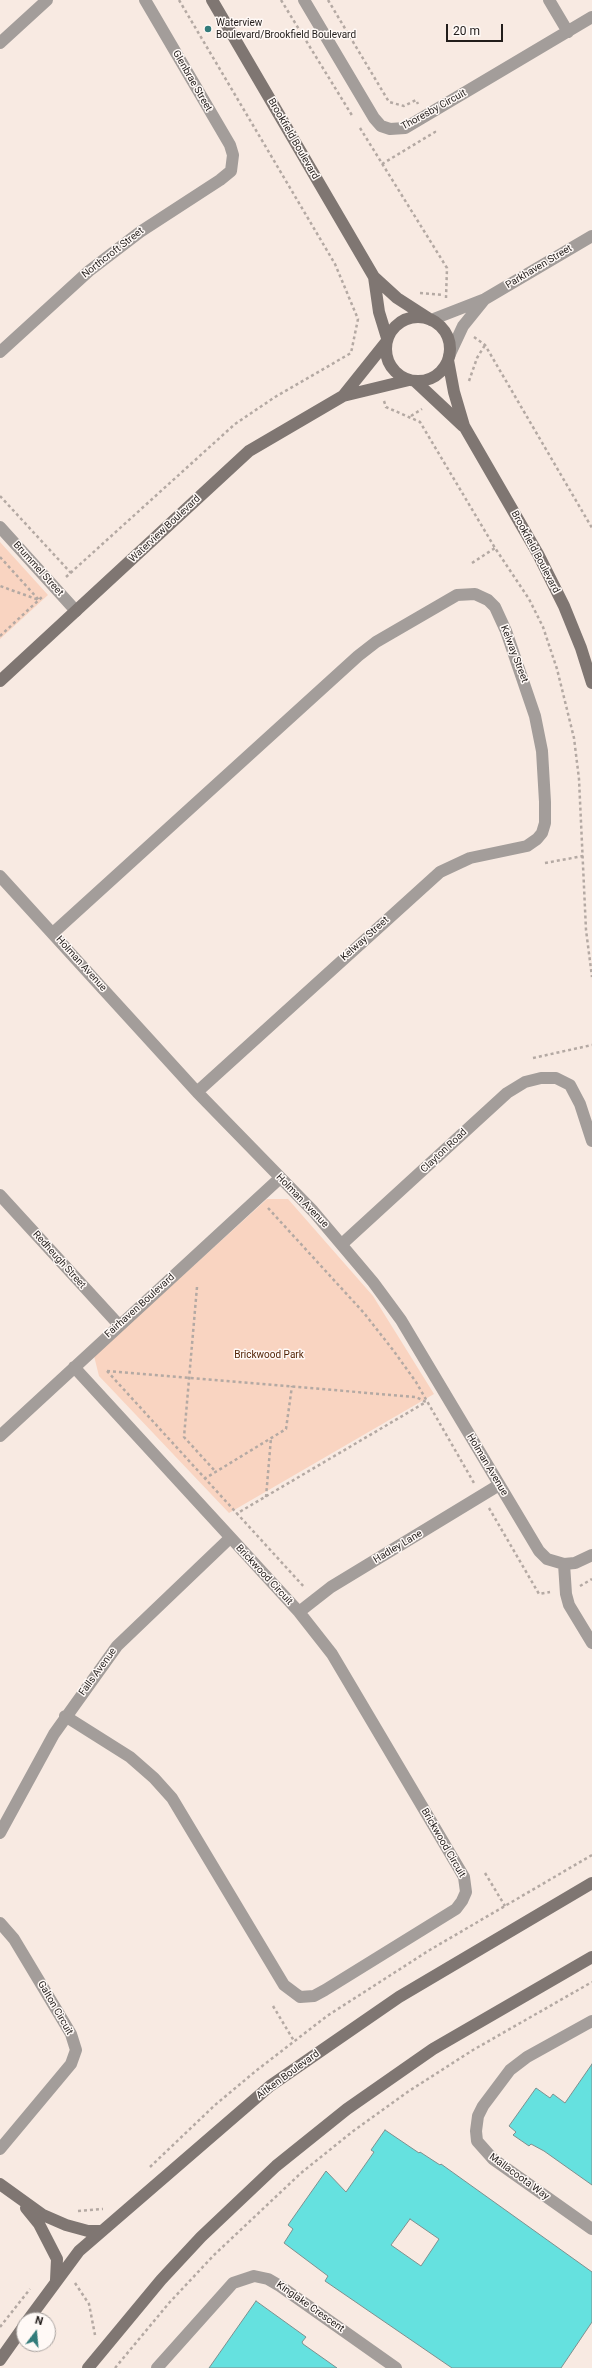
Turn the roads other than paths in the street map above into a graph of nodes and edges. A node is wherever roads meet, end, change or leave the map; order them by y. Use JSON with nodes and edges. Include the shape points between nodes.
{"nodes":[{"id":1,"x":46,"y":0,"type":"edge"},
{"id":2,"x":144,"y":0,"type":"edge"},
{"id":3,"x":212,"y":0,"type":"edge"},
{"id":4,"x":304,"y":0,"type":"edge"},
{"id":5,"x":549,"y":0,"type":"edge"},
{"id":6,"x":592,"y":18,"type":"edge"},
{"id":7,"x":568,"y":32,"type":"junction"},
{"id":8,"x":0,"y":43,"type":"edge"},
{"id":9,"x":233,"y":164,"type":"joint"},
{"id":10,"x":592,"y":236,"type":"edge"},
{"id":11,"x":374,"y":277,"type":"junction"},
{"id":12,"x":485,"y":299,"type":"junction"},
{"id":13,"x":429,"y":319,"type":"junction"},
{"id":14,"x":387,"y":339,"type":"junction"},
{"id":15,"x":0,"y":352,"type":"edge"},
{"id":16,"x":449,"y":358,"type":"junction"},
{"id":17,"x":412,"y":381,"type":"junction"},
{"id":18,"x":343,"y":396,"type":"junction"},
{"id":19,"x":464,"y":426,"type":"junction"},
{"id":20,"x":0,"y":527,"type":"edge"},
{"id":21,"x":76,"y":611,"type":"junction"},
{"id":22,"x":0,"y":681,"type":"edge"},
{"id":23,"x":592,"y":683,"type":"edge"},
{"id":24,"x":0,"y":876,"type":"edge"},
{"id":25,"x":53,"y":933,"type":"junction"},
{"id":26,"x":198,"y":1092,"type":"junction"},
{"id":27,"x":592,"y":1141,"type":"edge"},
{"id":28,"x":280,"y":1178,"type":"junction"},
{"id":29,"x":1,"y":1199,"type":"edge"},
{"id":30,"x":342,"y":1244,"type":"junction"},
{"id":31,"x":119,"y":1325,"type":"junction"},
{"id":32,"x":74,"y":1367,"type":"junction"},
{"id":33,"x":0,"y":1436,"type":"edge"},
{"id":34,"x":499,"y":1485,"type":"junction"},
{"id":35,"x":230,"y":1538,"type":"junction"},
{"id":36,"x":592,"y":1555,"type":"edge"},
{"id":37,"x":560,"y":1563,"type":"junction"},
{"id":38,"x":299,"y":1612,"type":"junction"},
{"id":39,"x":592,"y":1642,"type":"edge"},
{"id":40,"x":65,"y":1716,"type":"junction"},
{"id":41,"x":0,"y":1833,"type":"edge"},
{"id":42,"x":592,"y":1883,"type":"edge"},
{"id":43,"x":0,"y":1922,"type":"edge"},
{"id":44,"x":592,"y":1956,"type":"edge"},
{"id":45,"x":592,"y":2020,"type":"edge"},
{"id":46,"x":0,"y":2149,"type":"edge"},
{"id":47,"x":0,"y":2184,"type":"edge"},
{"id":48,"x":18,"y":2200,"type":"junction"},
{"id":49,"x":592,"y":2229,"type":"edge"},
{"id":50,"x":101,"y":2231,"type":"junction"},
{"id":51,"x":59,"y":2276,"type":"junction"},
{"id":52,"x":34,"y":2312,"type":"edge"},
{"id":53,"x":16,"y":2337,"type":"edge"},
{"id":54,"x":0,"y":2360,"type":"edge"},
{"id":55,"x":88,"y":2368,"type":"edge"},
{"id":56,"x":157,"y":2368,"type":"edge"},
{"id":57,"x":396,"y":2368,"type":"edge"}],
"edges":[{"from":1,"to":8,"type":"street"},
{"from":2,"to":9,"type":"street","name":"Glenbrae Street","via":[[230,145]]},
{"from":3,"to":11,"type":"street","name":"Brookfield Boulevard"},
{"from":4,"to":7,"type":"street","name":"Thoresby Circuit","via":[[381,126],[400,130]]},
{"from":5,"to":7,"type":"street"},
{"from":6,"to":7,"type":"street","name":"Thoresby Circuit"},
{"from":9,"to":15,"type":"street","name":"Northcroft Street","via":[[231,170],[220,180],[140,232],[89,271]]},
{"from":10,"to":12,"type":"street","name":"Parkhaven Street"},
{"from":11,"to":13,"type":"street","name":"Brookfield Boulevard","via":[[397,298]]},
{"from":11,"to":14,"type":"street","name":"Brookfield Boulevard","via":[[379,312]]},
{"from":12,"to":13,"type":"street","name":"Parkhaven Street"},
{"from":12,"to":16,"type":"street","name":"Parkhaven Street","via":[[463,326]]},
{"from":13,"to":14,"type":"street","via":[[413,318],[399,322]]},
{"from":13,"to":16,"type":"street","via":[[440,326],[446,335],[450,345]]},
{"from":14,"to":17,"type":"street","via":[[386,351],[390,365],[400,376]]},
{"from":14,"to":18,"type":"street","name":"Waterview Boulevard"},
{"from":16,"to":17,"type":"street","via":[[443,369],[435,376],[425,381]]},
{"from":16,"to":19,"type":"street","name":"Brookfield Boulevard","via":[[454,392]]},
{"from":17,"to":18,"type":"street","name":"Waterview Boulevard"},
{"from":17,"to":19,"type":"street","name":"Brookfield Boulevard"},
{"from":18,"to":21,"type":"street","name":"Waterview Boulevard","via":[[250,451]]},
{"from":19,"to":23,"type":"street","name":"Brookfield Boulevard","via":[[538,554],[564,606]]},
{"from":20,"to":21,"type":"street","name":"Brummel Street"},
{"from":21,"to":22,"type":"street","name":"Waterview Boulevard"},
{"from":24,"to":25,"type":"street","name":"Holman Avenue"},
{"from":25,"to":26,"type":"street","name":"Holman Avenue"},
{"from":25,"to":26,"type":"street","name":"Kelway Street","via":[[376,642],[457,595],[476,594],[495,607],[506,631],[535,716],[542,751],[545,802],[545,823],[542,833],[527,846],[470,858],[440,872]]},
{"from":26,"to":28,"type":"street","name":"Holman Avenue"},
{"from":27,"to":30,"type":"street","name":"Clayton Road","via":[[574,1091],[564,1080],[541,1078],[525,1082],[507,1093]]},
{"from":28,"to":30,"type":"street","name":"Holman Avenue"},
{"from":28,"to":31,"type":"street","name":"Fairhaven Boulevard"},
{"from":29,"to":31,"type":"street","name":"Redheugh Street"},
{"from":30,"to":34,"type":"street","name":"Holman Avenue","via":[[401,1320]]},
{"from":31,"to":32,"type":"street","name":"Fairhaven Boulevard"},
{"from":32,"to":33,"type":"street","name":"Fairhaven Boulevard"},
{"from":32,"to":35,"type":"street","name":"Brickwood Circuit"},
{"from":34,"to":37,"type":"street","name":"Holman Avenue","via":[[538,1551]]},
{"from":34,"to":38,"type":"street","name":"Hadley Lane","via":[[314,1598]]},
{"from":35,"to":38,"type":"street","name":"Brickwood Circuit"},
{"from":35,"to":40,"type":"street","name":"Falls Avenue","via":[[117,1646]]},
{"from":36,"to":37,"type":"street","via":[[575,1563]]},
{"from":37,"to":39,"type":"street","via":[[569,1605]]},
{"from":38,"to":40,"type":"street","name":"Brickwood Circuit","via":[[332,1654],[466,1884],[466,1892],[456,1909],[314,1996],[300,1997],[284,1985],[172,1798],[130,1757]]},
{"from":40,"to":41,"type":"street","name":"Falls Avenue","via":[[40,1756]]},
{"from":42,"to":50,"type":"street","name":"Aitken Boulevard","via":[[399,1998],[270,2086]]},
{"from":43,"to":46,"type":"street","name":"Galton Circuit","via":[[14,1939],[71,2034],[76,2050],[71,2064]]},
{"from":44,"to":55,"type":"street","via":[[433,2049],[347,2109],[276,2166],[201,2237],[161,2280]]},
{"from":45,"to":49,"type":"street","name":"Mallacoota Way","via":[[526,2057],[510,2070],[483,2106],[478,2116],[476,2131],[477,2141],[493,2159]]},
{"from":47,"to":48,"type":"street"},
{"from":48,"to":50,"type":"street","via":[[66,2225],[88,2231]]},
{"from":48,"to":51,"type":"street","via":[[39,2224],[48,2239],[57,2260]]},
{"from":50,"to":51,"type":"street","name":"Aitken Boulevard","via":[[79,2251]]},
{"from":51,"to":52,"type":"street","name":"Aitken Boulevard"},
{"from":53,"to":54,"type":"street"},
{"from":56,"to":57,"type":"street","name":"Kinglake Crescent","via":[[233,2283],[254,2276],[268,2279],[280,2286]]}]}
